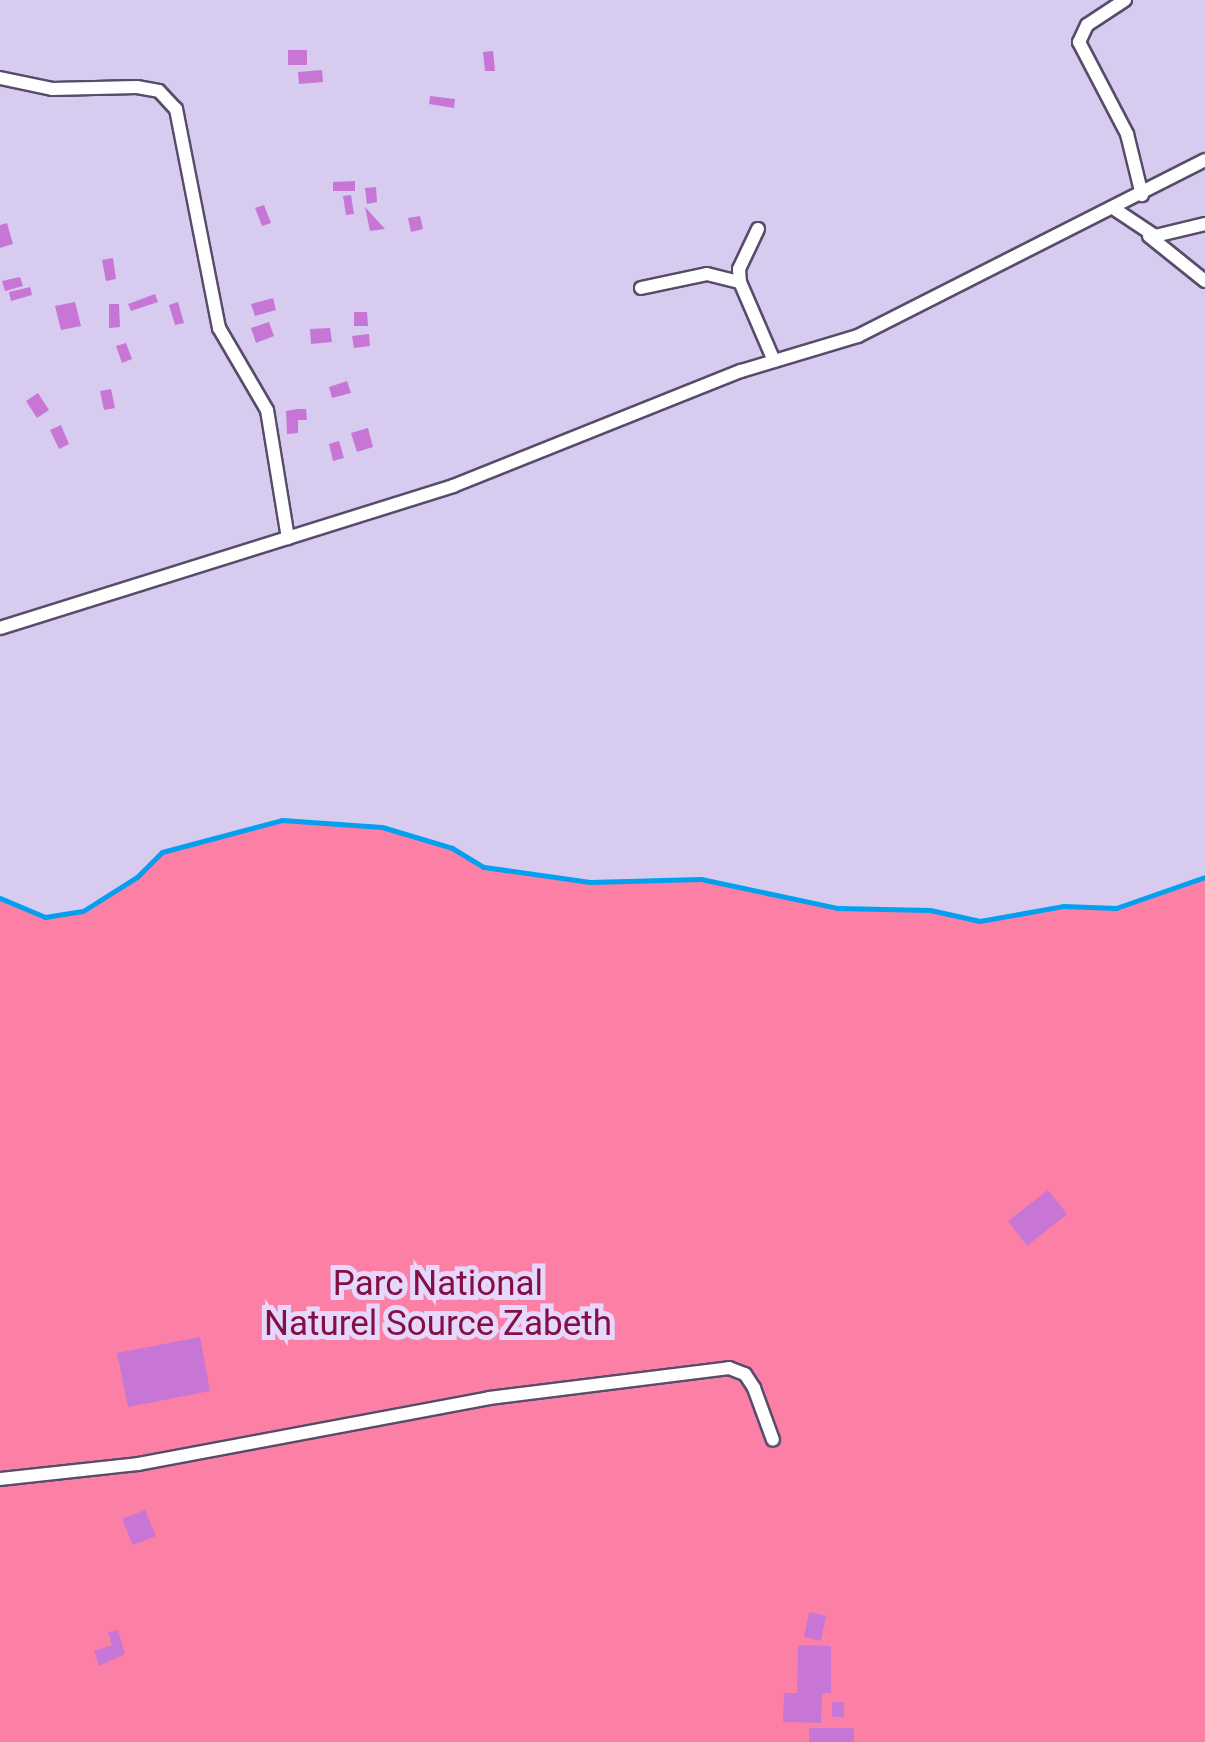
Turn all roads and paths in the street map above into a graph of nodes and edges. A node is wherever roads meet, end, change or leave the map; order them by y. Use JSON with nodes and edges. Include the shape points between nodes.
{"nodes":[{"id":1,"x":1125,"y":0,"type":"edge"},
{"id":2,"x":0,"y":78,"type":"edge"},
{"id":3,"x":1205,"y":160,"type":"edge"},
{"id":4,"x":1142,"y":195,"type":"junction"},
{"id":5,"x":1116,"y":210,"type":"junction"},
{"id":6,"x":1205,"y":224,"type":"edge"},
{"id":7,"x":758,"y":229,"type":"dead end"},
{"id":8,"x":1144,"y":232,"type":"junction"},
{"id":9,"x":740,"y":282,"type":"junction"},
{"id":10,"x":1205,"y":282,"type":"edge"},
{"id":11,"x":640,"y":288,"type":"dead end"},
{"id":12,"x":774,"y":361,"type":"junction"},
{"id":13,"x":288,"y":538,"type":"junction"},
{"id":14,"x":0,"y":628,"type":"edge"},
{"id":15,"x":773,"y":1440,"type":"dead end"},
{"id":16,"x":0,"y":1479,"type":"edge"}],
"edges":[{"from":1,"to":4,"type":"street","via":[[1087,25],[1079,42],[1127,134]]},
{"from":2,"to":13,"type":"street","via":[[52,88],[137,86],[159,92],[176,109],[220,328],[267,410]]},
{"from":3,"to":4,"type":"street"},
{"from":4,"to":5,"type":"street"},
{"from":5,"to":8,"type":"street"},
{"from":5,"to":12,"type":"street","via":[[858,336]]},
{"from":6,"to":8,"type":"street","via":[[1168,236]]},
{"from":7,"to":9,"type":"street","via":[[739,269]]},
{"from":8,"to":10,"type":"street"},
{"from":9,"to":11,"type":"street","via":[[707,274]]},
{"from":9,"to":12,"type":"street"},
{"from":12,"to":13,"type":"street","via":[[453,486]]},
{"from":13,"to":14,"type":"street"},
{"from":15,"to":16,"type":"street","via":[[754,1388],[745,1374],[729,1368],[489,1398],[138,1464]]}]}
